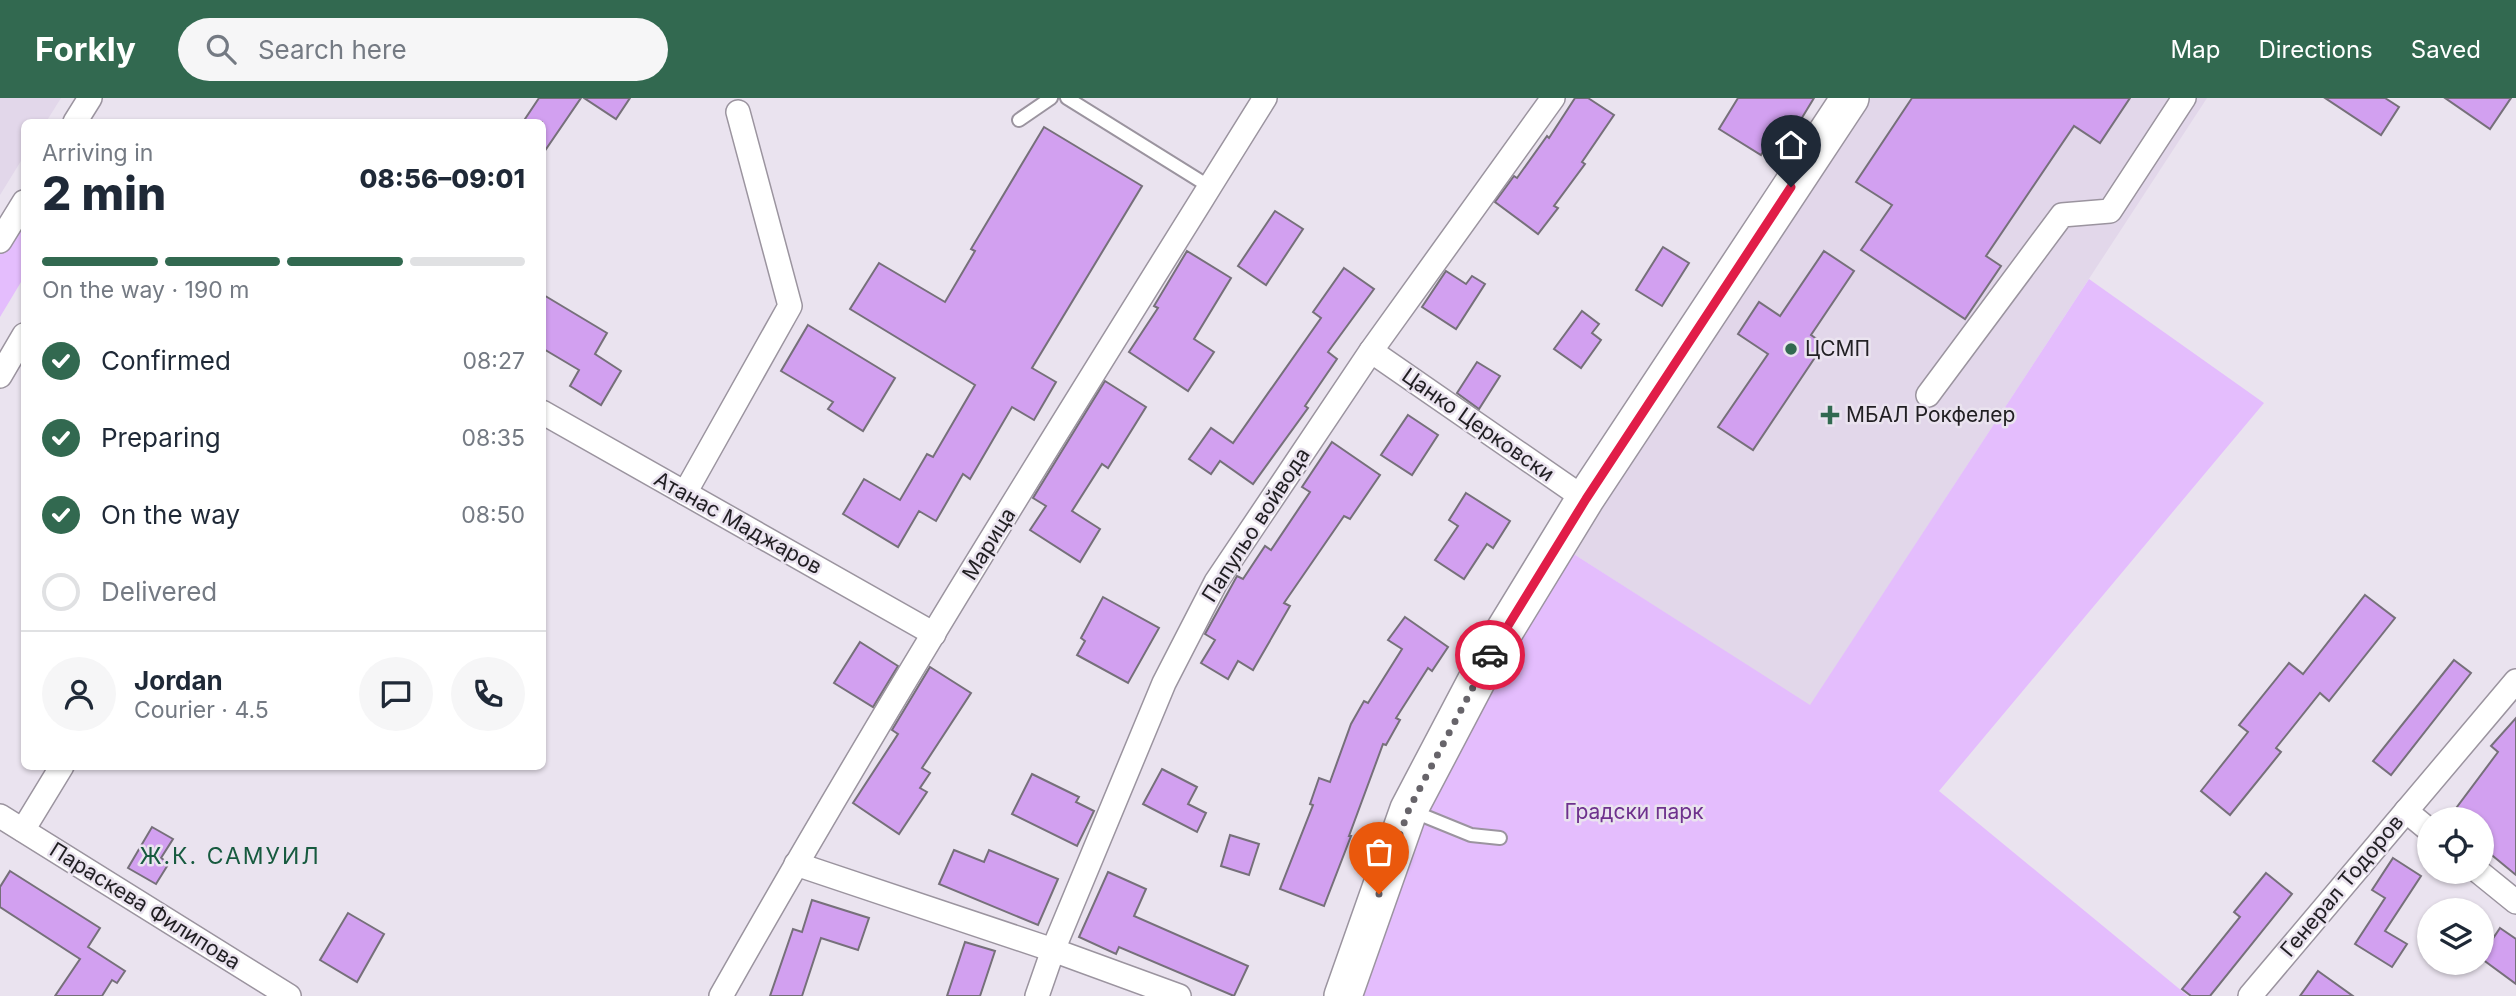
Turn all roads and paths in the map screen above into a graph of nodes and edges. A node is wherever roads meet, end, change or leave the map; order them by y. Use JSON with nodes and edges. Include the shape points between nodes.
{"nodes":[{"id":1,"x":90,"y":98,"type":"edge"},
{"id":2,"x":1051,"y":98,"type":"edge"},
{"id":3,"x":1067,"y":98,"type":"edge"},
{"id":4,"x":1265,"y":98,"type":"edge"},
{"id":5,"x":1553,"y":98,"type":"edge"},
{"id":6,"x":1850,"y":98,"type":"edge"},
{"id":7,"x":2184,"y":98,"type":"edge"},
{"id":8,"x":738,"y":113,"type":"dead end"},
{"id":9,"x":77,"y":119,"type":"edge"},
{"id":10,"x":1019,"y":120,"type":"dead end"},
{"id":11,"x":1210,"y":187,"type":"junction"},
{"id":12,"x":21,"y":207,"type":"edge"},
{"id":13,"x":0,"y":241,"type":"edge"},
{"id":14,"x":21,"y":340,"type":"edge"},
{"id":15,"x":1371,"y":351,"type":"junction"},
{"id":16,"x":0,"y":376,"type":"edge"},
{"id":17,"x":1928,"y":395,"type":"dead end"},
{"id":18,"x":546,"y":414,"type":"edge"},
{"id":19,"x":685,"y":493,"type":"junction"},
{"id":20,"x":1586,"y":499,"type":"junction"},
{"id":21,"x":934,"y":634,"type":"junction"},
{"id":22,"x":2516,"y":681,"type":"edge"},
{"id":23,"x":60,"y":770,"type":"edge"},
{"id":24,"x":1409,"y":809,"type":"junction"},
{"id":25,"x":2406,"y":811,"type":"junction"},
{"id":26,"x":0,"y":816,"type":"edge"},
{"id":27,"x":2417,"y":820,"type":"edge"},
{"id":28,"x":23,"y":830,"type":"junction"},
{"id":29,"x":1500,"y":838,"type":"dead end"},
{"id":30,"x":796,"y":864,"type":"junction"},
{"id":31,"x":2494,"y":884,"type":"edge"},
{"id":32,"x":2516,"y":902,"type":"edge"},
{"id":33,"x":1053,"y":950,"type":"junction"},
{"id":34,"x":289,"y":996,"type":"edge"},
{"id":35,"x":722,"y":996,"type":"edge"},
{"id":36,"x":1037,"y":996,"type":"edge"},
{"id":37,"x":1179,"y":996,"type":"edge"},
{"id":38,"x":1343,"y":996,"type":"edge"},
{"id":39,"x":2250,"y":996,"type":"edge"}],
"edges":[{"from":1,"to":9,"type":"street"},
{"from":2,"to":10,"type":"lane"},
{"from":3,"to":11,"type":"lane"},
{"from":4,"to":11,"type":"street","name":"Марица"},
{"from":5,"to":15,"type":"street","name":"Папульо войвода"},
{"from":6,"to":20,"type":"main road"},
{"from":7,"to":17,"type":"street","via":[[2110,211],[2062,215]]},
{"from":8,"to":19,"type":"street","via":[[790,306]]},
{"from":11,"to":21,"type":"street","name":"Марица"},
{"from":12,"to":13,"type":"street"},
{"from":14,"to":16,"type":"street"},
{"from":15,"to":20,"type":"street","name":"Цанко Церковски"},
{"from":15,"to":33,"type":"street","name":"Папульо войвода","via":[[1216,582],[1164,683]]},
{"from":18,"to":19,"type":"street","name":"Атанас Маджаров"},
{"from":19,"to":21,"type":"street","name":"Атанас Маджаров"},
{"from":20,"to":24,"type":"main road","via":[[1491,653]]},
{"from":21,"to":30,"type":"street","name":"Марица"},
{"from":22,"to":25,"type":"street","name":"Генерал Тодоров"},
{"from":23,"to":28,"type":"street"},
{"from":24,"to":29,"type":"lane","via":[[1471,835]]},
{"from":24,"to":38,"type":"main road"},
{"from":25,"to":27,"type":"street"},
{"from":25,"to":39,"type":"street","name":"Генерал Тодоров"},
{"from":26,"to":28,"type":"street","name":"Параскева Филипова"},
{"from":28,"to":34,"type":"street","name":"Параскева Филипова"},
{"from":30,"to":33,"type":"street"},
{"from":30,"to":35,"type":"street","name":"Марица"},
{"from":31,"to":32,"type":"street"},
{"from":33,"to":36,"type":"street","name":"Папульо войвода"},
{"from":33,"to":37,"type":"street"}]}
